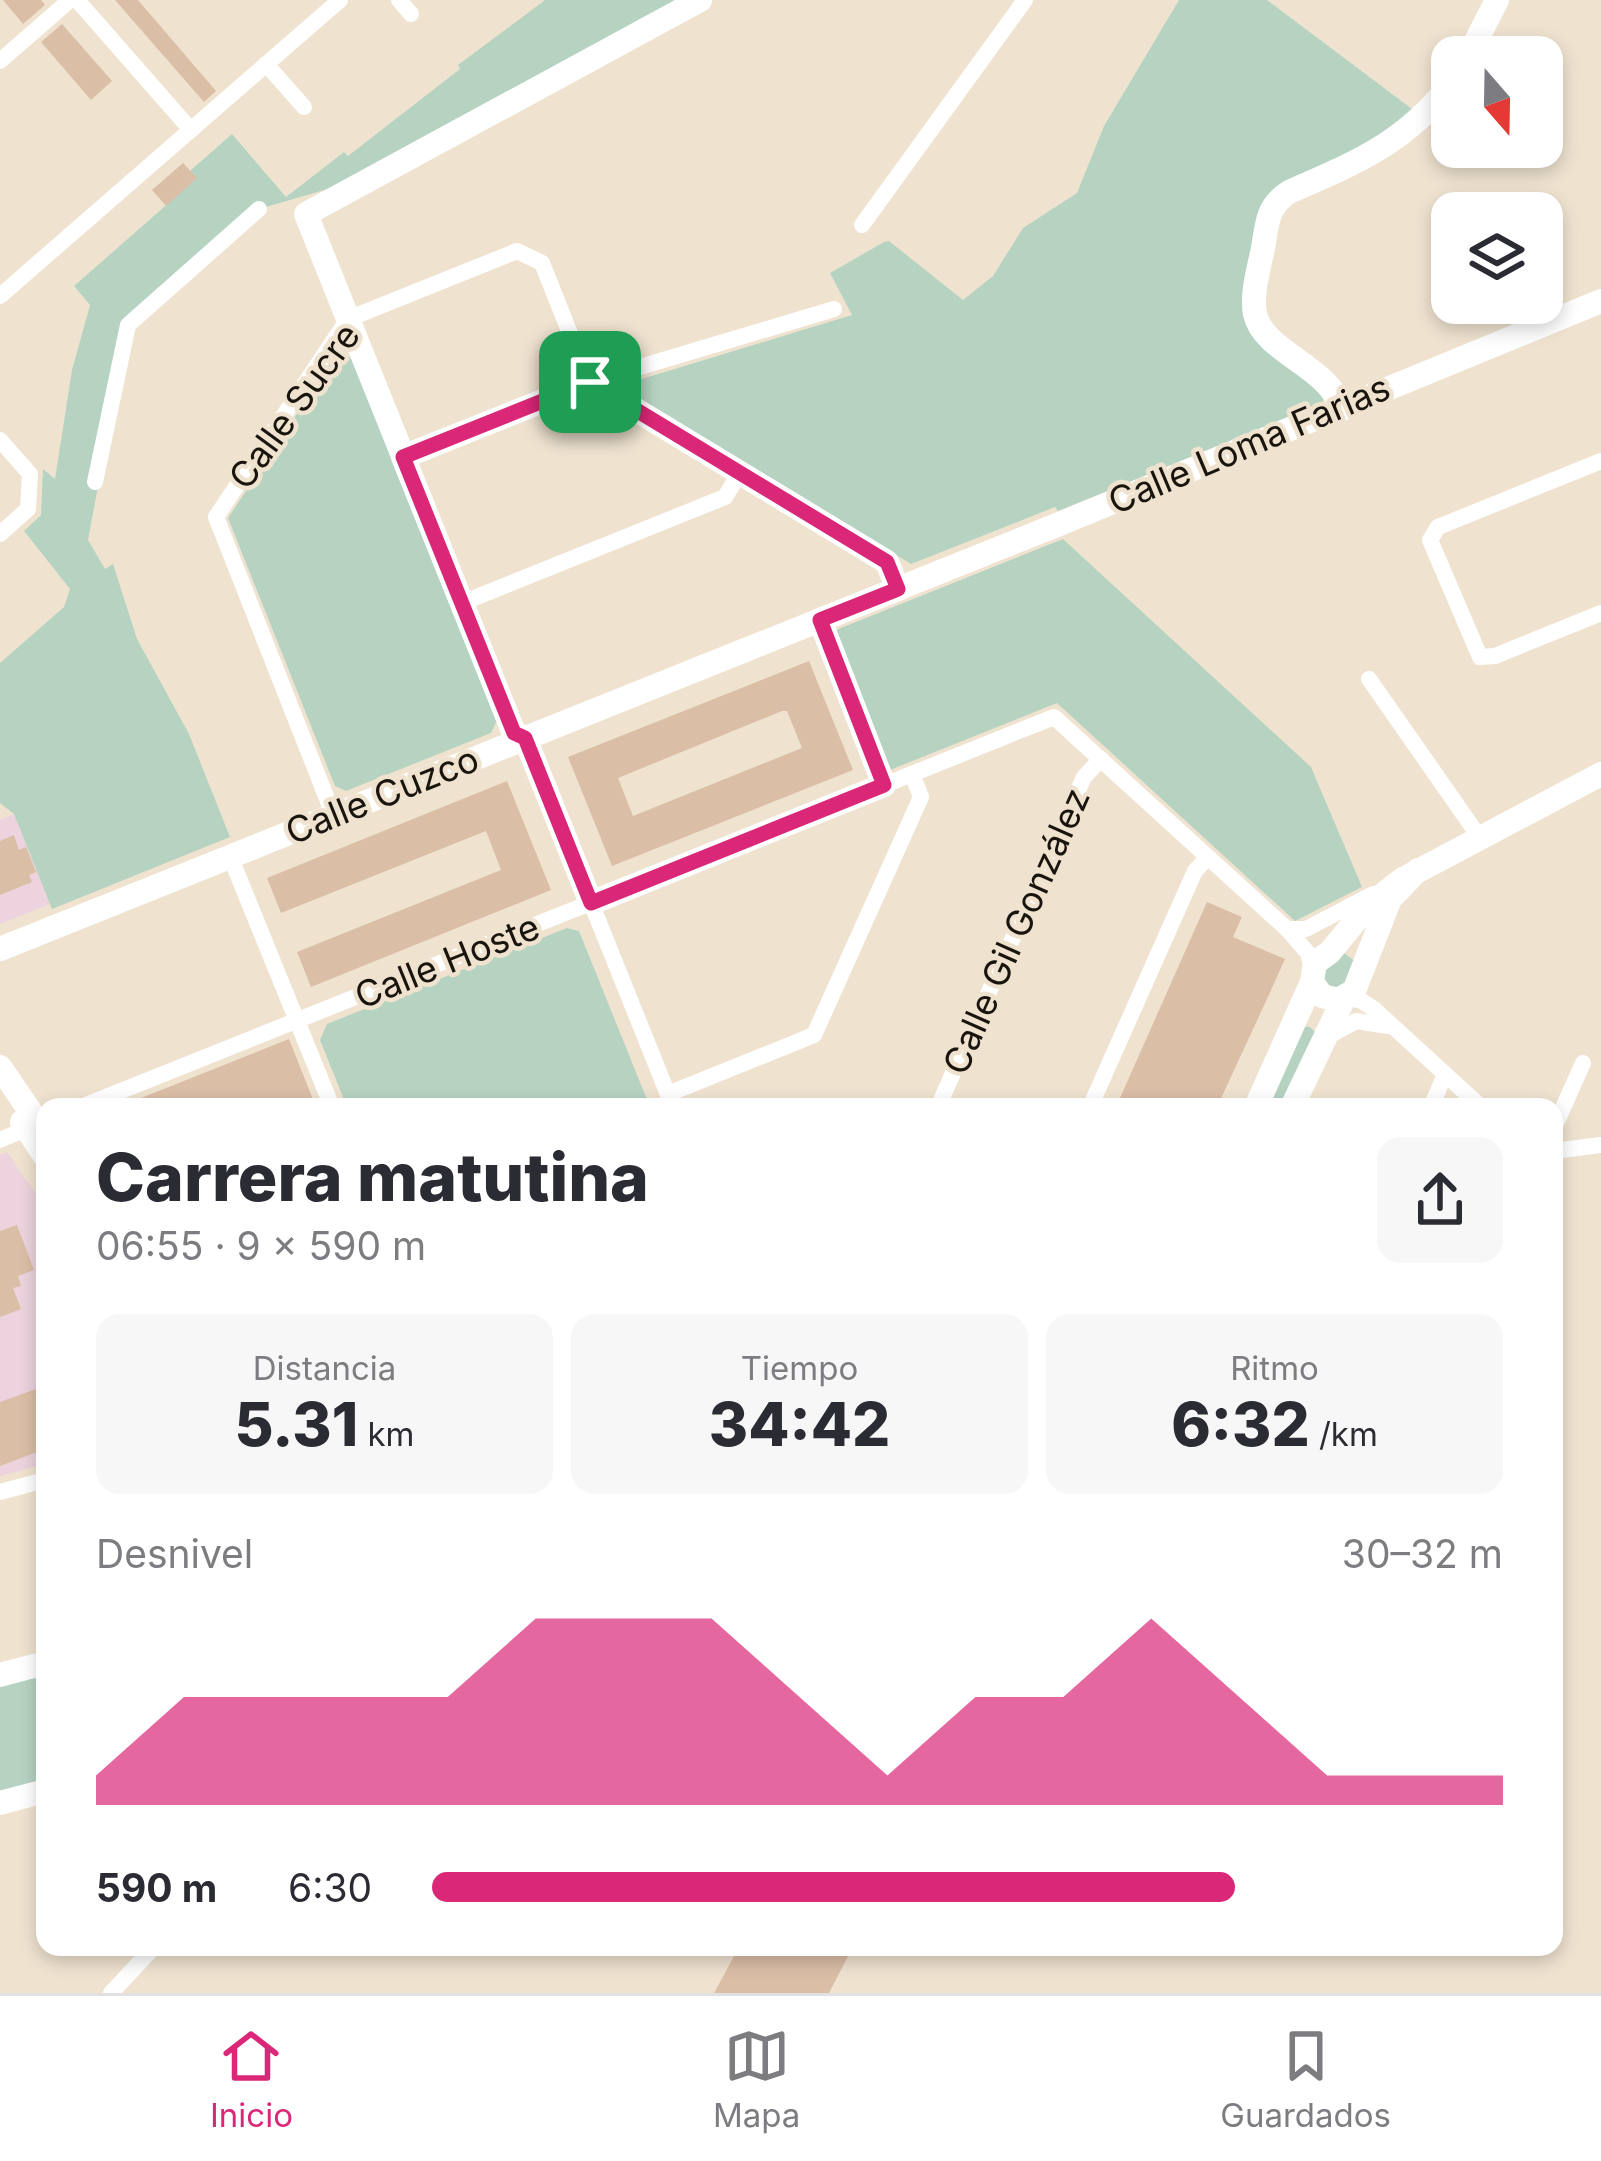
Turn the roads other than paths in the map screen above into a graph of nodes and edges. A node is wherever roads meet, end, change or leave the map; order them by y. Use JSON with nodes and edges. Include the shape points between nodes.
{"nodes":[{"id":1,"x":74,"y":0,"type":"edge"},
{"id":2,"x":340,"y":0,"type":"edge"},
{"id":3,"x":700,"y":0,"type":"edge"},
{"id":4,"x":1025,"y":0,"type":"edge"},
{"id":5,"x":1497,"y":0,"type":"edge"},
{"id":6,"x":1479,"y":36,"type":"edge"},
{"id":7,"x":0,"y":61,"type":"edge"},
{"id":8,"x":266,"y":64,"type":"junction"},
{"id":9,"x":304,"y":107,"type":"dead end"},
{"id":10,"x":1431,"y":109,"type":"edge"},
{"id":11,"x":191,"y":130,"type":"junction"},
{"id":12,"x":259,"y":209,"type":"dead end"},
{"id":13,"x":862,"y":225,"type":"dead end"},
{"id":14,"x":0,"y":296,"type":"edge"},
{"id":15,"x":1601,"y":301,"type":"edge"},
{"id":16,"x":835,"y":309,"type":"dead end"},
{"id":17,"x":348,"y":319,"type":"junction"},
{"id":18,"x":590,"y":382,"type":"junction"},
{"id":19,"x":1342,"y":409,"type":"junction"},
{"id":20,"x":0,"y":440,"type":"edge"},
{"id":21,"x":403,"y":457,"type":"junction"},
{"id":22,"x":1601,"y":461,"type":"edge"},
{"id":23,"x":739,"y":474,"type":"junction"},
{"id":24,"x":95,"y":482,"type":"dead end"},
{"id":25,"x":0,"y":534,"type":"edge"},
{"id":26,"x":898,"y":589,"type":"junction"},
{"id":27,"x":461,"y":603,"type":"junction"},
{"id":28,"x":1601,"y":614,"type":"edge"},
{"id":29,"x":820,"y":620,"type":"junction"},
{"id":30,"x":1369,"y":679,"type":"dead end"},
{"id":31,"x":525,"y":738,"type":"junction"},
{"id":32,"x":1100,"y":759,"type":"junction"},
{"id":33,"x":912,"y":774,"type":"junction"},
{"id":34,"x":1601,"y":774,"type":"edge"},
{"id":35,"x":884,"y":785,"type":"junction"},
{"id":36,"x":333,"y":814,"type":"junction"},
{"id":37,"x":1480,"y":838,"type":"junction"},
{"id":38,"x":230,"y":856,"type":"junction"},
{"id":39,"x":1208,"y":857,"type":"junction"},
{"id":40,"x":1378,"y":900,"type":"junction"},
{"id":41,"x":591,"y":903,"type":"junction"},
{"id":42,"x":1287,"y":929,"type":"junction"},
{"id":43,"x":0,"y":949,"type":"edge"},
{"id":44,"x":1318,"y":967,"type":"junction"},
{"id":45,"x":1360,"y":975,"type":"junction"},
{"id":46,"x":1344,"y":998,"type":"junction"},
{"id":47,"x":1374,"y":1009,"type":"junction"},
{"id":48,"x":297,"y":1021,"type":"junction"},
{"id":49,"x":1405,"y":1037,"type":"junction"},
{"id":50,"x":1319,"y":1044,"type":"junction"},
{"id":51,"x":1582,"y":1063,"type":"dead end"},
{"id":52,"x":0,"y":1067,"type":"edge"},
{"id":53,"x":1445,"y":1074,"type":"junction"},
{"id":54,"x":0,"y":1090,"type":"edge"},
{"id":55,"x":104,"y":1098,"type":"edge"},
{"id":56,"x":328,"y":1098,"type":"edge"},
{"id":57,"x":669,"y":1098,"type":"edge"},
{"id":58,"x":677,"y":1098,"type":"edge"},
{"id":59,"x":942,"y":1098,"type":"edge"},
{"id":60,"x":1094,"y":1098,"type":"edge"},
{"id":61,"x":1260,"y":1098,"type":"edge"},
{"id":62,"x":1296,"y":1098,"type":"edge"},
{"id":63,"x":1435,"y":1098,"type":"edge"},
{"id":64,"x":1471,"y":1098,"type":"edge"},
{"id":65,"x":1563,"y":1107,"type":"edge"},
{"id":66,"x":36,"y":1122,"type":"edge"},
{"id":67,"x":36,"y":1124,"type":"edge"},
{"id":68,"x":36,"y":1128,"type":"edge"},
{"id":69,"x":0,"y":1139,"type":"edge"},
{"id":70,"x":1601,"y":1144,"type":"edge"},
{"id":71,"x":1563,"y":1149,"type":"edge"},
{"id":72,"x":36,"y":1482,"type":"edge"},
{"id":73,"x":0,"y":1492,"type":"edge"},
{"id":74,"x":36,"y":1665,"type":"edge"},
{"id":75,"x":0,"y":1675,"type":"edge"},
{"id":76,"x":36,"y":1793,"type":"edge"},
{"id":77,"x":0,"y":1803,"type":"edge"},
{"id":78,"x":145,"y":1956,"type":"edge"},
{"id":79,"x":110,"y":1993,"type":"edge"}],
"edges":[{"from":1,"to":7,"type":"street"},
{"from":1,"to":11,"type":"street"},
{"from":2,"to":8,"type":"street"},
{"from":3,"to":17,"type":"main road","via":[[306,214]]},
{"from":4,"to":13,"type":"street"},
{"from":5,"to":6,"type":"main road"},
{"from":8,"to":9,"type":"street"},
{"from":8,"to":11,"type":"street"},
{"from":10,"to":19,"type":"main road","via":[[1393,143],[1289,192],[1268,215],[1257,320],[1332,387]]},
{"from":11,"to":14,"type":"street"},
{"from":12,"to":24,"type":"street","via":[[128,325]]},
{"from":15,"to":19,"type":"main road","name":"Calle Loma Farias"},
{"from":16,"to":18,"type":"street"},
{"from":17,"to":18,"type":"street","name":"Calle Sucre","via":[[517,251],[542,263]]},
{"from":17,"to":21,"type":"main road"},
{"from":17,"to":36,"type":"street","name":"Calle Sucre","via":[[215,517]]},
{"from":18,"to":21,"type":"street"},
{"from":18,"to":23,"type":"street"},
{"from":19,"to":26,"type":"main road","name":"Calle Loma Farias"},
{"from":20,"to":25,"type":"street","via":[[30,474],[28,509]]},
{"from":21,"to":27,"type":"main road"},
{"from":22,"to":28,"type":"street","via":[[1442,525],[1430,539],[1480,657]]},
{"from":23,"to":26,"type":"street","via":[[887,562]]},
{"from":23,"to":27,"type":"street","via":[[725,497]]},
{"from":26,"to":29,"type":"main road","name":"Calle Cuzco"},
{"from":27,"to":31,"type":"main road","via":[[514,733]]},
{"from":29,"to":31,"type":"main road","name":"Calle Cuzco"},
{"from":29,"to":35,"type":"street"},
{"from":30,"to":37,"type":"street"},
{"from":31,"to":36,"type":"main road","name":"Calle Cuzco"},
{"from":31,"to":41,"type":"street"},
{"from":32,"to":33,"type":"street","name":"Calle Hoste","via":[[1054,717]]},
{"from":32,"to":39,"type":"street","name":"Calle Hoste"},
{"from":32,"to":59,"type":"street","name":"Calle Gil González","via":[[1084,777]]},
{"from":33,"to":35,"type":"street","name":"Calle Hoste"},
{"from":33,"to":58,"type":"street","via":[[921,797],[814,1035]]},
{"from":34,"to":37,"type":"main road"},
{"from":35,"to":41,"type":"street","name":"Calle Hoste"},
{"from":36,"to":38,"type":"main road","name":"Calle Cuzco"},
{"from":37,"to":40,"type":"main road"},
{"from":38,"to":43,"type":"main road","name":"Calle Cuzco"},
{"from":38,"to":48,"type":"street"},
{"from":39,"to":42,"type":"street","name":"Calle Hoste"},
{"from":39,"to":60,"type":"street"},
{"from":40,"to":42,"type":"street"},
{"from":40,"to":44,"type":"main road"},
{"from":40,"to":45,"type":"main road"},
{"from":41,"to":48,"type":"street","name":"Calle Hoste"},
{"from":41,"to":57,"type":"street"},
{"from":42,"to":44,"type":"street","name":"Calle Hoste"},
{"from":44,"to":45,"type":"main road","via":[[1348,955]]},
{"from":44,"to":46,"type":"main road","via":[[1327,998]]},
{"from":44,"to":61,"type":"main road"},
{"from":45,"to":46,"type":"main road"},
{"from":45,"to":47,"type":"street"},
{"from":46,"to":47,"type":"street"},
{"from":46,"to":50,"type":"main road"},
{"from":47,"to":49,"type":"street"},
{"from":48,"to":55,"type":"street","name":"Calle Hoste"},
{"from":48,"to":56,"type":"street"},
{"from":49,"to":50,"type":"street","via":[[1363,1020]]},
{"from":49,"to":53,"type":"street"},
{"from":50,"to":62,"type":"main road"},
{"from":51,"to":65,"type":"street"},
{"from":52,"to":66,"type":"main road"},
{"from":53,"to":63,"type":"street"},
{"from":53,"to":64,"type":"street"},
{"from":54,"to":67,"type":"main road"},
{"from":68,"to":69,"type":"street"},
{"from":70,"to":71,"type":"street"},
{"from":72,"to":73,"type":"street"},
{"from":74,"to":75,"type":"main road"},
{"from":76,"to":77,"type":"main road"},
{"from":78,"to":79,"type":"street"}]}
